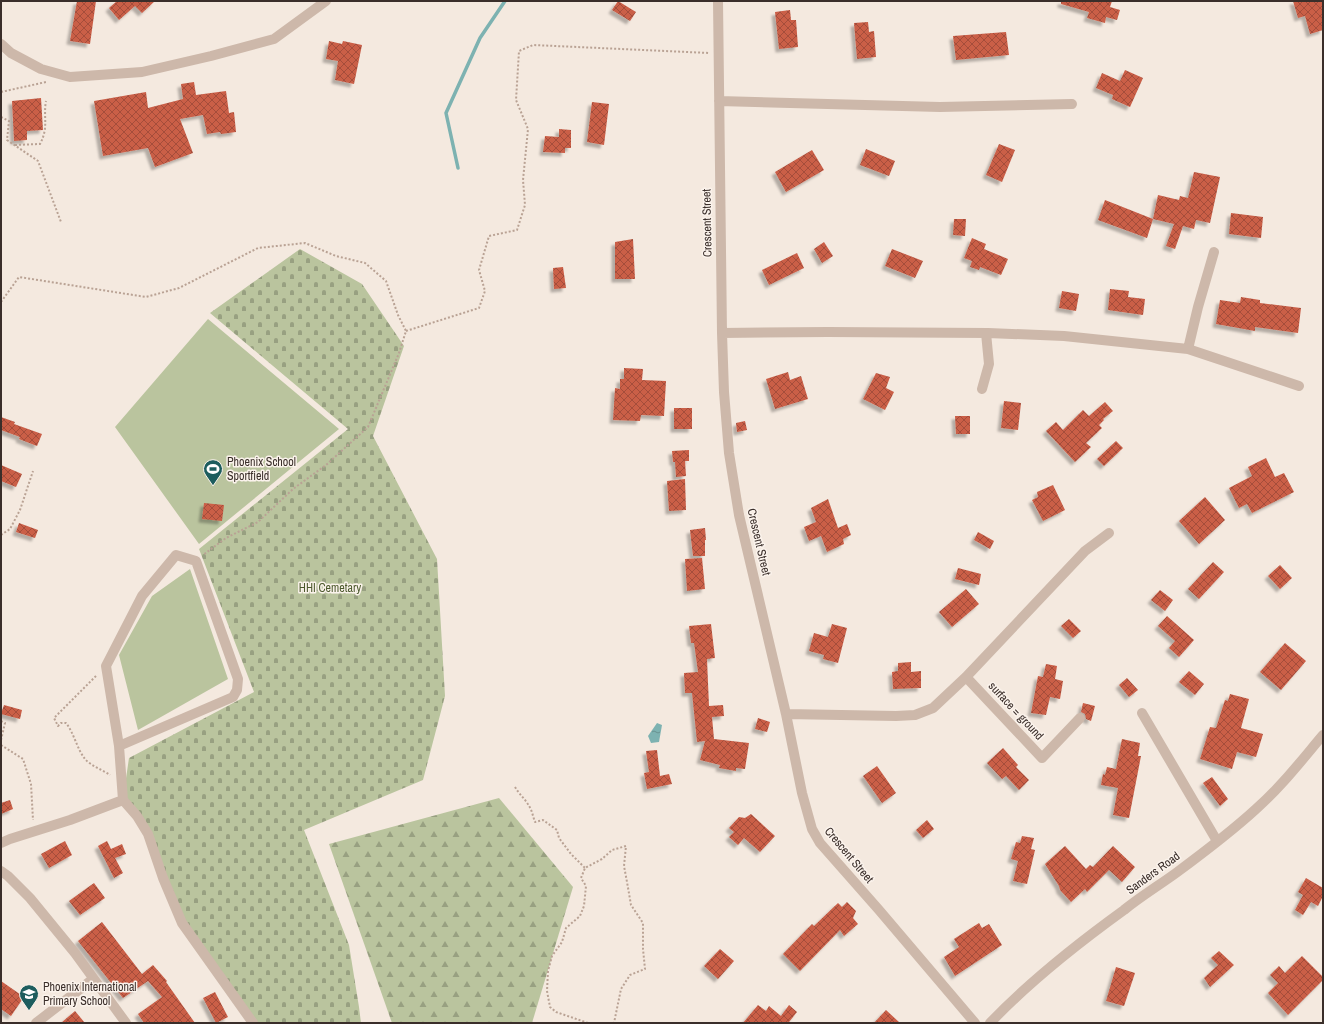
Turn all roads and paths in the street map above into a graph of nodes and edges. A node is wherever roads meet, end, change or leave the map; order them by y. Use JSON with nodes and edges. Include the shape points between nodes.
{"nodes":[{"id":1,"x":326,"y":1,"type":"edge"},
{"id":2,"x":718,"y":1,"type":"edge"},
{"id":3,"x":1,"y":44,"type":"edge"},
{"id":4,"x":718,"y":54,"type":"junction"},
{"id":5,"x":49,"y":82,"type":"dead end"},
{"id":6,"x":1,"y":92,"type":"edge"},
{"id":7,"x":46,"y":101,"type":"dead end"},
{"id":8,"x":719,"y":101,"type":"junction"},
{"id":9,"x":1072,"y":104,"type":"dead end"},
{"id":10,"x":1,"y":117,"type":"edge"},
{"id":11,"x":14,"y":145,"type":"junction"},
{"id":12,"x":61,"y":222,"type":"dead end"},
{"id":13,"x":1214,"y":252,"type":"dead end"},
{"id":14,"x":1,"y":302,"type":"edge"},
{"id":15,"x":406,"y":331,"type":"junction"},
{"id":16,"x":722,"y":333,"type":"junction"},
{"id":17,"x":986,"y":333,"type":"junction"},
{"id":18,"x":1188,"y":349,"type":"junction"},
{"id":19,"x":1299,"y":386,"type":"dead end"},
{"id":20,"x":982,"y":389,"type":"dead end"},
{"id":21,"x":33,"y":471,"type":"dead end"},
{"id":22,"x":1109,"y":533,"type":"dead end"},
{"id":23,"x":1,"y":535,"type":"edge"},
{"id":24,"x":196,"y":561,"type":"junction"},
{"id":25,"x":106,"y":666,"type":"junction"},
{"id":26,"x":966,"y":677,"type":"junction"},
{"id":27,"x":1142,"y":713,"type":"dead end"},
{"id":28,"x":786,"y":714,"type":"junction"},
{"id":29,"x":1080,"y":718,"type":"dead end"},
{"id":30,"x":1,"y":721,"type":"edge"},
{"id":31,"x":1323,"y":735,"type":"edge"},
{"id":32,"x":1,"y":740,"type":"edge"},
{"id":33,"x":1,"y":745,"type":"edge"},
{"id":34,"x":119,"y":746,"type":"junction"},
{"id":35,"x":122,"y":787,"type":"junction"},
{"id":36,"x":515,"y":787,"type":"dead end"},
{"id":37,"x":123,"y":800,"type":"junction"},
{"id":38,"x":34,"y":832,"type":"junction"},
{"id":39,"x":1217,"y":841,"type":"junction"},
{"id":40,"x":1,"y":843,"type":"edge"},
{"id":41,"x":585,"y":868,"type":"junction"},
{"id":42,"x":1,"y":871,"type":"edge"},
{"id":43,"x":93,"y":979,"type":"junction"},
{"id":44,"x":36,"y":1023,"type":"edge"},
{"id":45,"x":126,"y":1023,"type":"edge"},
{"id":46,"x":253,"y":1023,"type":"edge"},
{"id":47,"x":588,"y":1023,"type":"edge"},
{"id":48,"x":614,"y":1023,"type":"edge"},
{"id":49,"x":975,"y":1023,"type":"edge"},
{"id":50,"x":990,"y":1023,"type":"edge"}],
"edges":[{"from":1,"to":3,"type":"street","via":[[274,39],[142,72],[70,77],[41,69],[11,53]]},
{"from":2,"to":4,"type":"street","name":"Crescent Street"},
{"from":4,"to":8,"type":"street","name":"Crescent Street"},
{"from":4,"to":15,"type":"path","via":[[533,45],[519,51],[516,100],[528,129],[523,180],[525,206],[517,230],[489,236],[479,270],[484,291],[479,308]]},
{"from":5,"to":6,"type":"path"},
{"from":7,"to":11,"type":"path","via":[[46,129],[40,144]]},
{"from":8,"to":9,"type":"street","via":[[940,107]]},
{"from":8,"to":16,"type":"street","name":"Crescent Street"},
{"from":10,"to":11,"type":"path","via":[[9,121],[7,140]]},
{"from":11,"to":12,"type":"path","via":[[38,161]]},
{"from":13,"to":18,"type":"street"},
{"from":14,"to":15,"type":"path","via":[[19,276],[146,296],[179,288],[258,248],[305,242],[336,256],[365,263],[386,281]]},
{"from":15,"to":24,"type":"path","via":[[368,427],[326,465],[293,489],[258,522],[226,538]]},
{"from":16,"to":17,"type":"street"},
{"from":16,"to":28,"type":"street","name":"Crescent Street","via":[[731,469],[739,515]]},
{"from":17,"to":18,"type":"street","via":[[1064,336]]},
{"from":17,"to":20,"type":"street","via":[[989,364]]},
{"from":18,"to":19,"type":"street"},
{"from":21,"to":23,"type":"path","via":[[20,510],[10,529]]},
{"from":22,"to":26,"type":"street","via":[[1085,551]]},
{"from":24,"to":25,"type":"street","via":[[176,555],[142,596]]},
{"from":24,"to":34,"type":"street","via":[[238,679],[237,690],[233,697]]},
{"from":25,"to":34,"type":"street"},
{"from":25,"to":35,"type":"path","via":[[54,718],[58,726],[66,723],[70,728],[86,760],[110,775]]},
{"from":26,"to":28,"type":"street","via":[[933,708],[915,715]]},
{"from":26,"to":29,"type":"street","name":"surface = ground","via":[[1042,758]]},
{"from":27,"to":39,"type":"street"},
{"from":28,"to":49,"type":"street","name":"Crescent Street","via":[[802,793],[812,829],[820,843]]},
{"from":30,"to":32,"type":"path","via":[[5,724]]},
{"from":31,"to":39,"type":"street","name":"Sanders Road","via":[[1277,789]]},
{"from":33,"to":38,"type":"path","via":[[23,759],[31,784]]},
{"from":34,"to":35,"type":"street"},
{"from":35,"to":37,"type":"street"},
{"from":36,"to":41,"type":"path","via":[[529,806],[535,822],[543,820],[557,830],[559,838]]},
{"from":37,"to":38,"type":"street"},
{"from":37,"to":46,"type":"street","via":[[148,834],[182,923]]},
{"from":38,"to":40,"type":"street"},
{"from":39,"to":50,"type":"street","name":"Sanders Road","via":[[1070,951]]},
{"from":41,"to":47,"type":"path","via":[[581,878],[586,886],[584,906],[580,916],[566,928],[562,942],[552,956],[547,991],[550,1007],[556,1012]]},
{"from":41,"to":48,"type":"path","via":[[612,850],[626,846],[624,866],[631,905],[643,923],[645,969],[630,975],[621,989]]},
{"from":42,"to":43,"type":"street","via":[[30,898]]},
{"from":43,"to":44,"type":"street"},
{"from":43,"to":45,"type":"street"}]}
